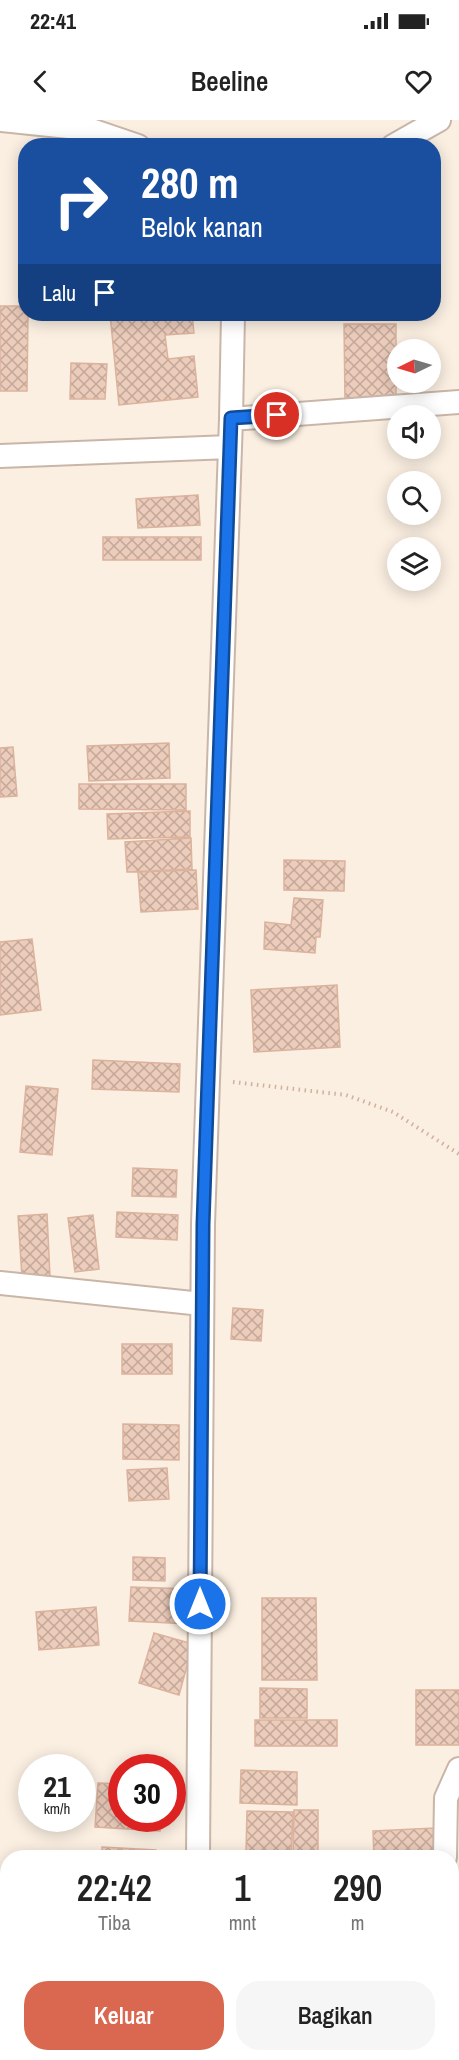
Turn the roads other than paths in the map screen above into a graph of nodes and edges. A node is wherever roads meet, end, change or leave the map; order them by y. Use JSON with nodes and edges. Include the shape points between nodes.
{"nodes":[{"id":1,"x":2,"y":120,"type":"edge"},
{"id":2,"x":439,"y":120,"type":"edge"},
{"id":3,"x":114,"y":138,"type":"edge"},
{"id":4,"x":407,"y":138,"type":"edge"},
{"id":5,"x":233,"y":321,"type":"edge"},
{"id":6,"x":459,"y":402,"type":"edge"},
{"id":7,"x":231,"y":418,"type":"junction"},
{"id":8,"x":230,"y":447,"type":"junction"},
{"id":9,"x":0,"y":456,"type":"edge"},
{"id":10,"x":0,"y":1283,"type":"edge"},
{"id":11,"x":202,"y":1304,"type":"junction"},
{"id":12,"x":459,"y":1769,"type":"edge"},
{"id":13,"x":198,"y":1850,"type":"edge"},
{"id":14,"x":445,"y":1850,"type":"edge"}],
"edges":[{"from":1,"to":3,"type":"street","via":[[88,129]]},
{"from":2,"to":4,"type":"street"},
{"from":5,"to":7,"type":"street"},
{"from":6,"to":7,"type":"street"},
{"from":7,"to":8,"type":"street"},
{"from":8,"to":9,"type":"street"},
{"from":8,"to":11,"type":"street"},
{"from":10,"to":11,"type":"street"},
{"from":11,"to":13,"type":"street"},
{"from":12,"to":14,"type":"street","via":[[446,1798]]}]}
